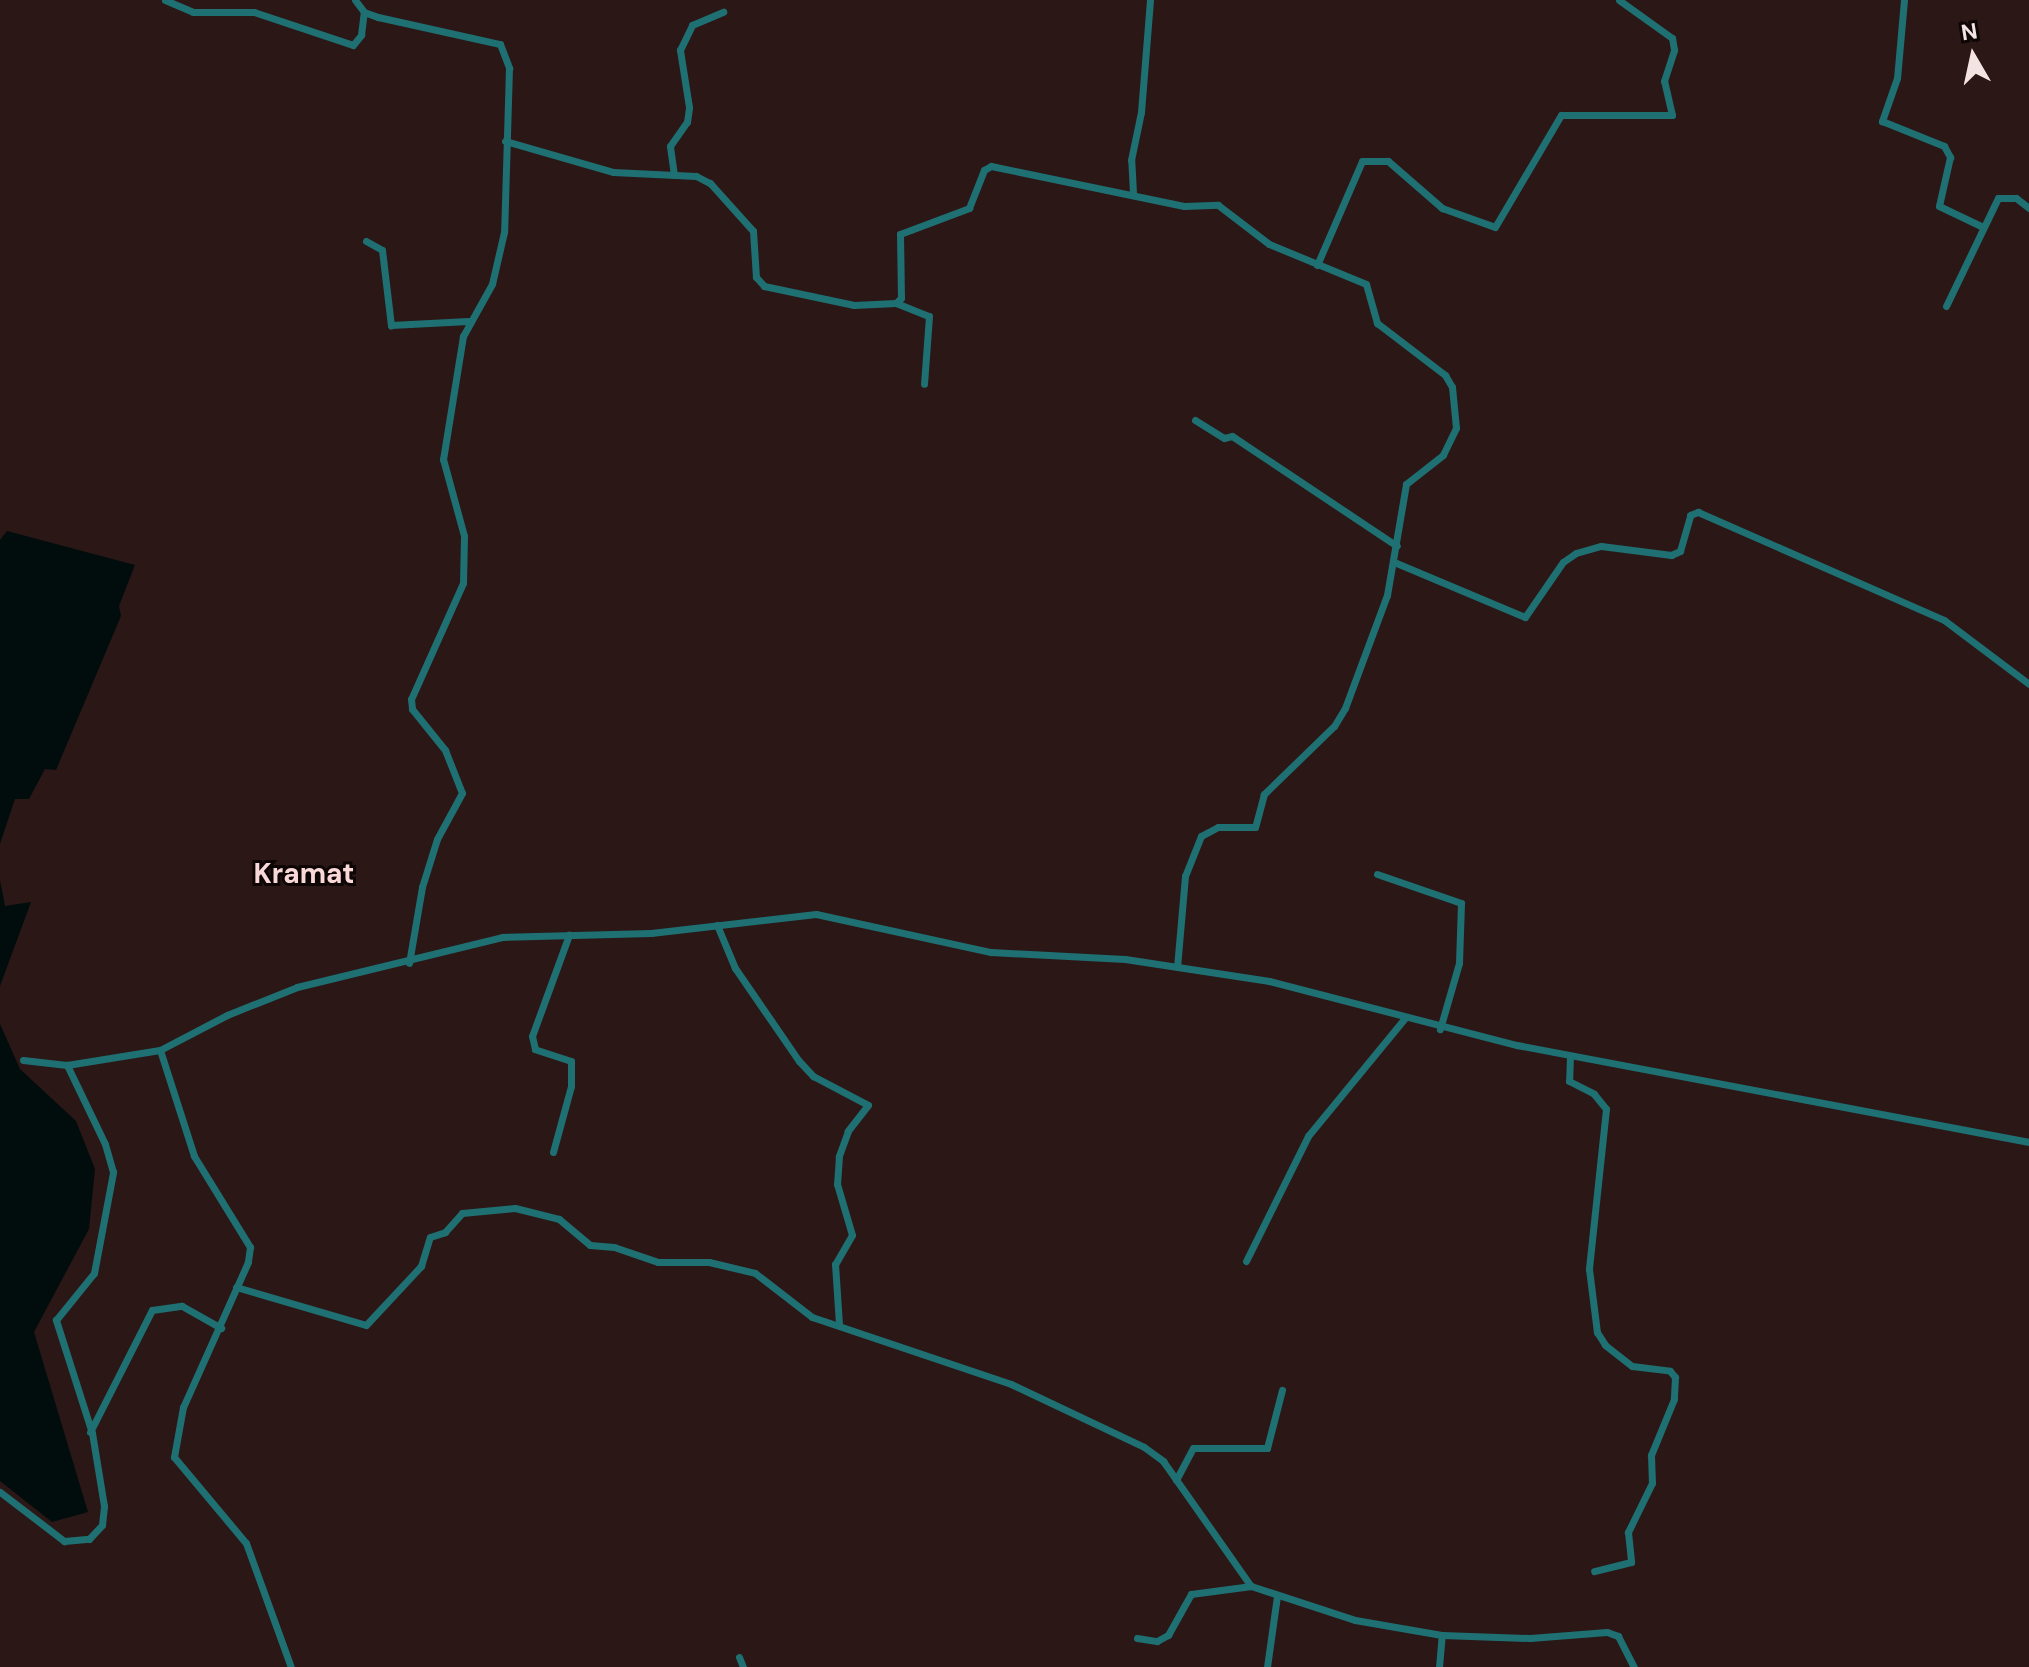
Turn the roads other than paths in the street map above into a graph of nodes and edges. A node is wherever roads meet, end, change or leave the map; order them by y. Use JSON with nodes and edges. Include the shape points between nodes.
{"nodes":[{"id":1,"x":165,"y":0,"type":"edge"},
{"id":2,"x":355,"y":0,"type":"edge"},
{"id":3,"x":1150,"y":0,"type":"edge"},
{"id":4,"x":1619,"y":0,"type":"edge"},
{"id":5,"x":1904,"y":0,"type":"edge"},
{"id":6,"x":364,"y":12,"type":"junction"},
{"id":7,"x":723,"y":12,"type":"dead end"},
{"id":8,"x":505,"y":141,"type":"junction"},
{"id":9,"x":674,"y":175,"type":"junction"},
{"id":10,"x":1133,"y":193,"type":"junction"},
{"id":11,"x":2029,"y":208,"type":"edge"},
{"id":12,"x":1981,"y":226,"type":"junction"},
{"id":13,"x":366,"y":241,"type":"dead end"},
{"id":14,"x":1317,"y":265,"type":"junction"},
{"id":15,"x":896,"y":303,"type":"junction"},
{"id":16,"x":1946,"y":306,"type":"dead end"},
{"id":17,"x":468,"y":321,"type":"junction"},
{"id":18,"x":924,"y":384,"type":"dead end"},
{"id":19,"x":1195,"y":420,"type":"dead end"},
{"id":20,"x":1397,"y":546,"type":"junction"},
{"id":21,"x":1394,"y":562,"type":"junction"},
{"id":22,"x":2029,"y":684,"type":"edge"},
{"id":23,"x":1377,"y":874,"type":"dead end"},
{"id":24,"x":717,"y":925,"type":"junction"},
{"id":25,"x":569,"y":935,"type":"junction"},
{"id":26,"x":409,"y":963,"type":"junction"},
{"id":27,"x":1177,"y":967,"type":"junction"},
{"id":28,"x":1405,"y":1018,"type":"junction"},
{"id":29,"x":1440,"y":1029,"type":"junction"},
{"id":30,"x":160,"y":1050,"type":"junction"},
{"id":31,"x":1570,"y":1056,"type":"junction"},
{"id":32,"x":23,"y":1060,"type":"dead end"},
{"id":33,"x":67,"y":1065,"type":"junction"},
{"id":34,"x":2029,"y":1142,"type":"edge"},
{"id":35,"x":553,"y":1152,"type":"dead end"},
{"id":36,"x":1246,"y":1261,"type":"dead end"},
{"id":37,"x":236,"y":1287,"type":"junction"},
{"id":38,"x":839,"y":1324,"type":"junction"},
{"id":39,"x":221,"y":1328,"type":"junction"},
{"id":40,"x":1282,"y":1390,"type":"dead end"},
{"id":41,"x":90,"y":1432,"type":"junction"},
{"id":42,"x":1176,"y":1480,"type":"junction"},
{"id":43,"x":0,"y":1492,"type":"edge"},
{"id":44,"x":1594,"y":1571,"type":"dead end"},
{"id":45,"x":1251,"y":1586,"type":"junction"},
{"id":46,"x":1277,"y":1596,"type":"junction"},
{"id":47,"x":1442,"y":1635,"type":"junction"},
{"id":48,"x":1137,"y":1638,"type":"dead end"},
{"id":49,"x":739,"y":1657,"type":"dead end"},
{"id":50,"x":291,"y":1667,"type":"edge"},
{"id":51,"x":743,"y":1667,"type":"edge"},
{"id":52,"x":1267,"y":1667,"type":"edge"},
{"id":53,"x":1439,"y":1667,"type":"edge"},
{"id":54,"x":1634,"y":1667,"type":"edge"}],
"edges":[{"from":1,"to":6,"type":"street","via":[[193,12],[254,12],[353,45],[359,41]]},
{"from":2,"to":6,"type":"street"},
{"from":3,"to":10,"type":"street","via":[[1141,112],[1131,160]]},
{"from":4,"to":14,"type":"street","via":[[1672,38],[1674,50],[1664,81],[1672,115],[1561,115],[1495,227],[1442,208],[1388,161],[1362,161]]},
{"from":5,"to":12,"type":"street","via":[[1897,78],[1882,121],[1944,146],[1950,157],[1939,206]]},
{"from":6,"to":8,"type":"street","via":[[500,44],[509,68]]},
{"from":7,"to":9,"type":"street","via":[[692,25],[680,50],[689,107],[687,122],[670,146]]},
{"from":8,"to":9,"type":"street","via":[[613,172]]},
{"from":8,"to":17,"type":"street","via":[[504,232],[492,284]]},
{"from":9,"to":15,"type":"street","via":[[710,183],[745,217],[757,247],[756,277],[764,286],[854,305]]},
{"from":10,"to":14,"type":"street","via":[[1184,206],[1218,205],[1269,244]]},
{"from":10,"to":15,"type":"street","via":[[991,166],[984,170],[969,208],[900,234],[901,298]]},
{"from":11,"to":12,"type":"street","via":[[2016,198],[1998,198]]},
{"from":12,"to":16,"type":"street"},
{"from":13,"to":17,"type":"street","via":[[382,250],[391,325]]},
{"from":14,"to":20,"type":"street","via":[[1366,284],[1377,323],[1445,375],[1452,387],[1452,442],[1406,484]]},
{"from":15,"to":18,"type":"street","via":[[929,316]]},
{"from":17,"to":26,"type":"street","via":[[443,468],[464,536],[463,583],[411,699],[412,709],[445,750],[462,793],[437,839],[422,887]]},
{"from":19,"to":20,"type":"street","via":[[1224,438],[1232,436]]},
{"from":20,"to":21,"type":"street"},
{"from":21,"to":22,"type":"street","via":[[1525,617],[1563,562],[1576,553],[1601,546],[1671,555],[1680,551],[1690,515],[1698,512],[1944,620]]},
{"from":21,"to":27,"type":"street","via":[[1382,610],[1334,726],[1264,794],[1255,827],[1207,830],[1196,845],[1185,876]]},
{"from":23,"to":29,"type":"street","via":[[1461,903],[1459,963]]},
{"from":24,"to":25,"type":"street"},
{"from":24,"to":27,"type":"street","via":[[816,914],[991,952]]},
{"from":24,"to":38,"type":"street","via":[[744,984],[799,1061],[813,1076],[868,1105],[848,1131],[839,1156],[837,1184],[852,1235],[835,1264]]},
{"from":25,"to":26,"type":"street","via":[[502,937]]},
{"from":25,"to":35,"type":"street","via":[[532,1036],[535,1049],[571,1061],[571,1086]]},
{"from":26,"to":30,"type":"street","via":[[297,987]]},
{"from":27,"to":28,"type":"street","via":[[1269,981]]},
{"from":28,"to":29,"type":"street"},
{"from":28,"to":36,"type":"street","via":[[1308,1136]]},
{"from":29,"to":31,"type":"street"},
{"from":30,"to":33,"type":"street"},
{"from":30,"to":37,"type":"street","via":[[194,1156],[250,1247]]},
{"from":31,"to":34,"type":"street"},
{"from":31,"to":44,"type":"street","via":[[1569,1081],[1594,1094],[1606,1109],[1589,1269],[1597,1332],[1632,1366],[1670,1371],[1675,1377],[1670,1413],[1651,1455],[1652,1483],[1628,1532],[1631,1562]]},
{"from":32,"to":33,"type":"street"},
{"from":33,"to":41,"type":"street","via":[[113,1172],[94,1273],[56,1320]]},
{"from":37,"to":38,"type":"street","via":[[366,1325],[421,1266],[430,1237],[445,1232],[462,1213],[515,1208],[568,1224],[590,1245],[658,1262],[709,1262],[755,1273],[802,1311]]},
{"from":37,"to":39,"type":"street"},
{"from":38,"to":42,"type":"street","via":[[1011,1384],[1144,1447]]},
{"from":39,"to":41,"type":"street","via":[[182,1306],[152,1310]]},
{"from":39,"to":50,"type":"street","via":[[183,1407],[174,1457],[180,1471],[246,1543]]},
{"from":40,"to":42,"type":"street","via":[[1267,1448],[1193,1448]]},
{"from":41,"to":43,"type":"street","via":[[104,1506],[97,1533],[81,1542],[64,1541]]},
{"from":42,"to":45,"type":"street"},
{"from":45,"to":46,"type":"street"},
{"from":45,"to":48,"type":"street","via":[[1191,1594],[1168,1635],[1157,1641]]},
{"from":46,"to":47,"type":"street","via":[[1355,1620]]},
{"from":46,"to":52,"type":"street"},
{"from":47,"to":53,"type":"street"},
{"from":47,"to":54,"type":"street","via":[[1530,1638],[1607,1632],[1618,1636]]},
{"from":49,"to":51,"type":"street"}]}
